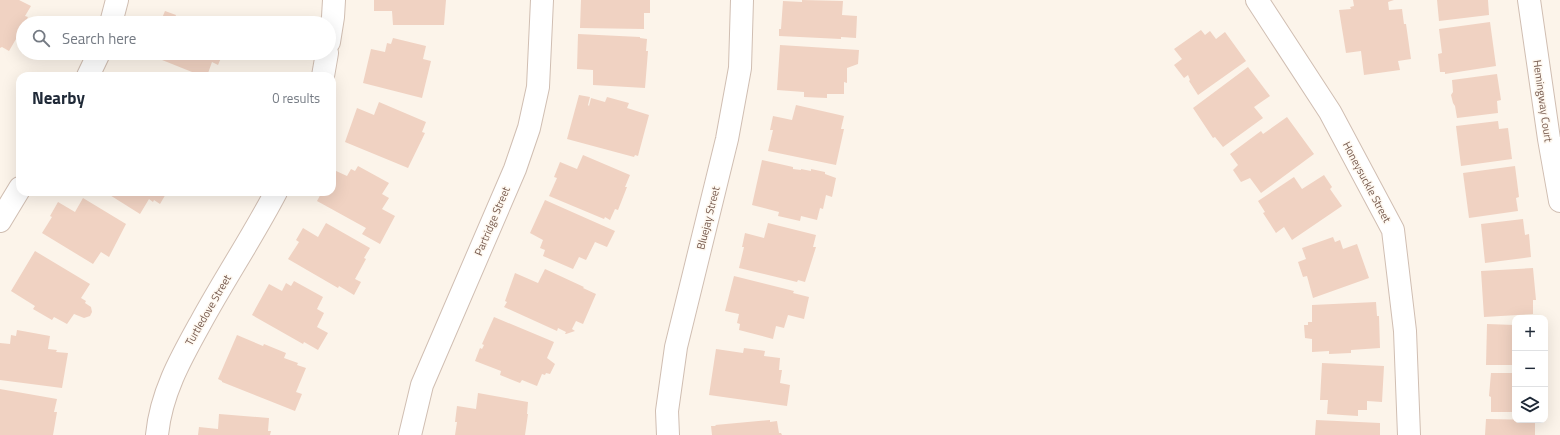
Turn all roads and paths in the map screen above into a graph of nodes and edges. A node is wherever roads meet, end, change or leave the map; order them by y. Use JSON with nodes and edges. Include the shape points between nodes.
{"nodes":[{"id":1,"x":117,"y":0,"type":"edge"},
{"id":2,"x":334,"y":0,"type":"edge"},
{"id":3,"x":542,"y":0,"type":"edge"},
{"id":4,"x":742,"y":0,"type":"edge"},
{"id":5,"x":1257,"y":0,"type":"edge"},
{"id":6,"x":1529,"y":0,"type":"edge"},
{"id":7,"x":113,"y":16,"type":"edge"},
{"id":8,"x":333,"y":16,"type":"edge"},
{"id":9,"x":96,"y":60,"type":"edge"},
{"id":10,"x":326,"y":60,"type":"edge"},
{"id":11,"x":90,"y":72,"type":"edge"},
{"id":12,"x":324,"y":72,"type":"edge"},
{"id":13,"x":16,"y":195,"type":"edge"},
{"id":14,"x":274,"y":196,"type":"edge"},
{"id":15,"x":1560,"y":201,"type":"edge"},
{"id":16,"x":0,"y":221,"type":"edge"},
{"id":17,"x":157,"y":435,"type":"edge"},
{"id":18,"x":410,"y":435,"type":"edge"},
{"id":19,"x":668,"y":435,"type":"edge"},
{"id":20,"x":1409,"y":435,"type":"edge"}],
"edges":[{"from":1,"to":7,"type":"street"},
{"from":2,"to":8,"type":"street"},
{"from":3,"to":18,"type":"street","name":"Partridge Street","via":[[538,87],[529,128],[515,169],[437,346],[422,385]]},
{"from":4,"to":19,"type":"street","name":"Bluejay Street","via":[[740,68],[727,139],[676,347],[667,411]]},
{"from":5,"to":20,"type":"street","name":"Honeysuckle Street","via":[[1330,112],[1393,230],[1405,331]]},
{"from":6,"to":15,"type":"street","name":"Hemingway Court"},
{"from":9,"to":11,"type":"street"},
{"from":10,"to":12,"type":"street"},
{"from":13,"to":16,"type":"street"},
{"from":14,"to":17,"type":"street","name":"Turtledove Street","via":[[180,359],[166,391]]}]}
